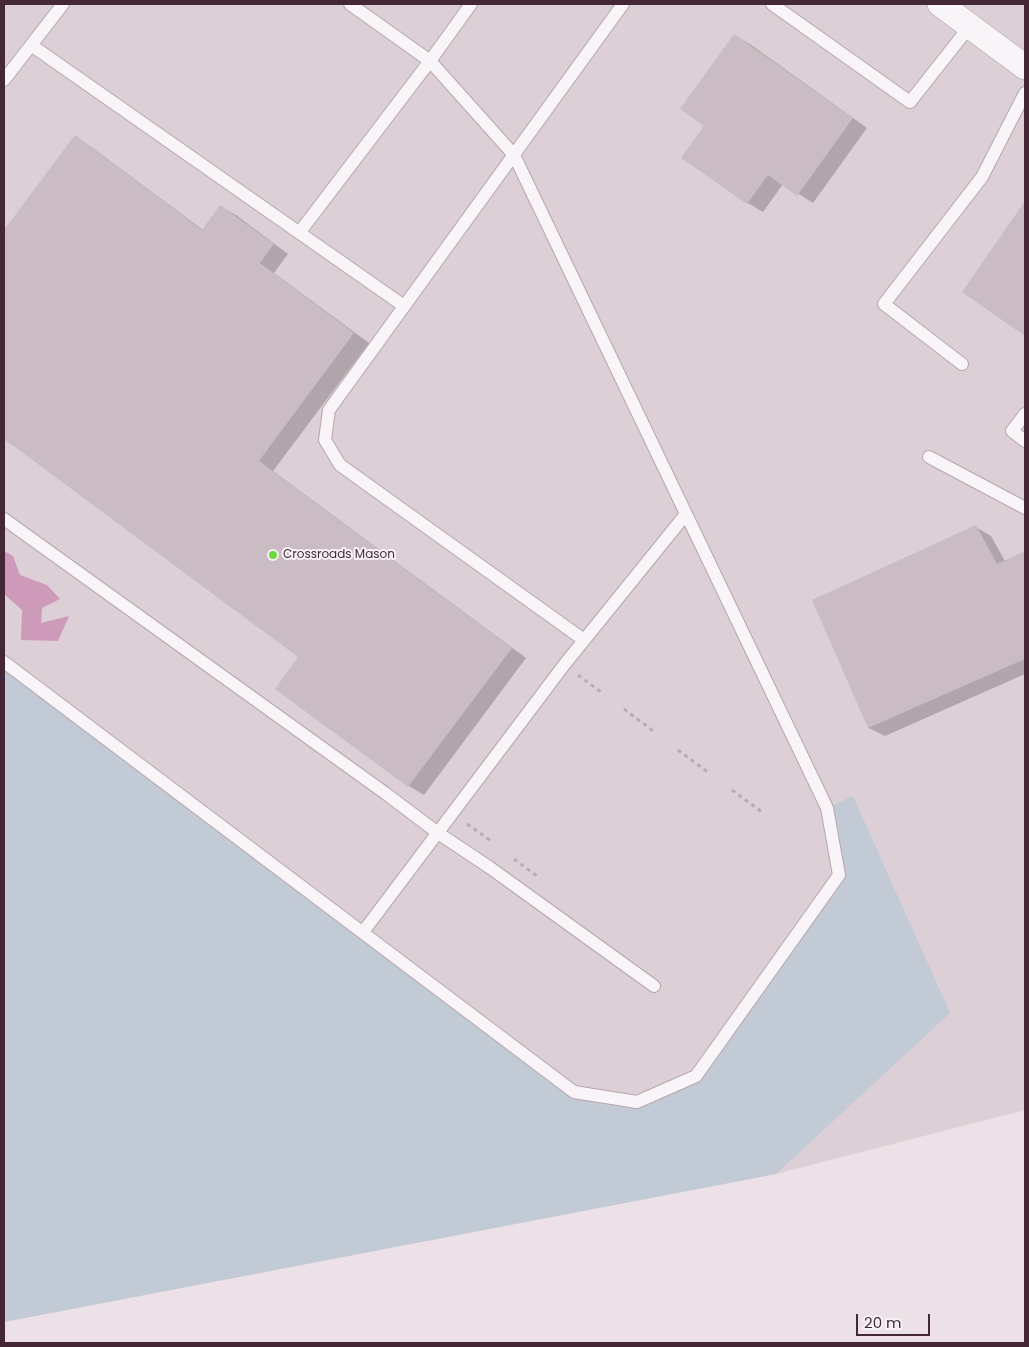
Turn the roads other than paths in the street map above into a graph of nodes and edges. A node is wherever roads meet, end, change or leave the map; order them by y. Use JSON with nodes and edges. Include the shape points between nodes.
{"nodes":[{"id":1,"x":63,"y":4,"type":"edge"},
{"id":2,"x":350,"y":4,"type":"edge"},
{"id":3,"x":471,"y":4,"type":"edge"},
{"id":4,"x":623,"y":4,"type":"edge"},
{"id":5,"x":772,"y":4,"type":"edge"},
{"id":6,"x":940,"y":4,"type":"edge"},
{"id":7,"x":970,"y":26,"type":"junction"},
{"id":8,"x":31,"y":45,"type":"junction"},
{"id":9,"x":430,"y":61,"type":"junction"},
{"id":10,"x":1025,"y":67,"type":"edge"},
{"id":11,"x":4,"y":80,"type":"edge"},
{"id":12,"x":1025,"y":92,"type":"edge"},
{"id":13,"x":514,"y":156,"type":"junction"},
{"id":14,"x":299,"y":233,"type":"junction"},
{"id":15,"x":404,"y":306,"type":"junction"},
{"id":16,"x":962,"y":364,"type":"dead end"},
{"id":17,"x":1025,"y":414,"type":"edge"},
{"id":18,"x":1025,"y":440,"type":"edge"},
{"id":19,"x":929,"y":457,"type":"dead end"},
{"id":20,"x":1025,"y":508,"type":"edge"},
{"id":21,"x":686,"y":514,"type":"junction"},
{"id":22,"x":4,"y":519,"type":"edge"},
{"id":23,"x":584,"y":640,"type":"junction"},
{"id":24,"x":4,"y":662,"type":"edge"},
{"id":25,"x":438,"y":833,"type":"junction"},
{"id":26,"x":363,"y":932,"type":"junction"},
{"id":27,"x":654,"y":986,"type":"dead end"}],
"edges":[{"from":1,"to":8,"type":"lane"},
{"from":2,"to":9,"type":"lane"},
{"from":3,"to":9,"type":"lane"},
{"from":4,"to":13,"type":"lane"},
{"from":5,"to":7,"type":"lane","via":[[910,102]]},
{"from":6,"to":7,"type":"street"},
{"from":7,"to":10,"type":"street"},
{"from":8,"to":11,"type":"lane"},
{"from":8,"to":14,"type":"lane"},
{"from":9,"to":13,"type":"lane"},
{"from":9,"to":14,"type":"lane"},
{"from":12,"to":16,"type":"lane","via":[[982,177],[884,304]]},
{"from":13,"to":15,"type":"lane"},
{"from":13,"to":21,"type":"lane"},
{"from":14,"to":15,"type":"lane"},
{"from":15,"to":23,"type":"lane","via":[[329,410],[325,440],[340,465]]},
{"from":17,"to":18,"type":"lane","via":[[1012,431]]},
{"from":19,"to":20,"type":"lane"},
{"from":21,"to":23,"type":"lane"},
{"from":21,"to":26,"type":"lane","via":[[827,808],[839,875],[696,1076],[637,1102],[574,1092]]},
{"from":22,"to":25,"type":"lane"},
{"from":23,"to":25,"type":"lane"},
{"from":24,"to":26,"type":"lane"},
{"from":25,"to":26,"type":"lane"},
{"from":25,"to":27,"type":"lane"}]}
